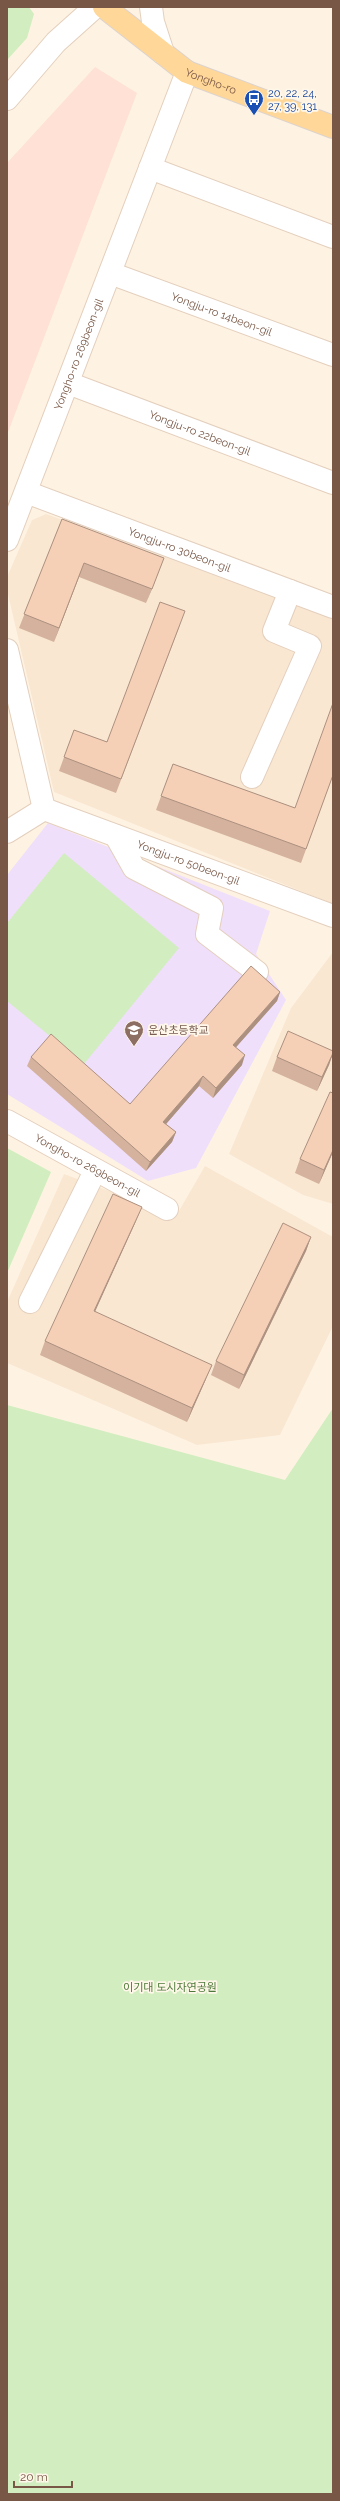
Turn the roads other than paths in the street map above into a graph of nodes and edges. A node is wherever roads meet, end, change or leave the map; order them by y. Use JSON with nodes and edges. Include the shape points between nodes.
{"nodes":[{"id":1,"x":95,"y":7,"type":"edge"},
{"id":2,"x":104,"y":7,"type":"edge"},
{"id":3,"x":151,"y":7,"type":"edge"},
{"id":4,"x":163,"y":53,"type":"junction"},
{"id":5,"x":187,"y":72,"type":"junction"},
{"id":6,"x":7,"y":99,"type":"edge"},
{"id":7,"x":333,"y":127,"type":"edge"},
{"id":8,"x":150,"y":168,"type":"junction"},
{"id":9,"x":333,"y":237,"type":"edge"},
{"id":10,"x":110,"y":273,"type":"junction"},
{"id":11,"x":333,"y":355,"type":"edge"},
{"id":12,"x":68,"y":383,"type":"junction"},
{"id":13,"x":333,"y":483,"type":"edge"},
{"id":14,"x":26,"y":492,"type":"junction"},
{"id":15,"x":7,"y":540,"type":"edge"},
{"id":16,"x":290,"y":591,"type":"junction"},
{"id":17,"x":333,"y":607,"type":"edge"},
{"id":18,"x":7,"y":650,"type":"edge"},
{"id":19,"x":252,"y":778,"type":"dead end"},
{"id":20,"x":44,"y":809,"type":"junction"},
{"id":21,"x":7,"y":832,"type":"edge"},
{"id":22,"x":116,"y":836,"type":"junction"},
{"id":23,"x":333,"y":916,"type":"edge"},
{"id":24,"x":257,"y":972,"type":"edge"},
{"id":25,"x":7,"y":1121,"type":"edge"},
{"id":26,"x":95,"y":1171,"type":"junction"},
{"id":27,"x":167,"y":1209,"type":"dead end"},
{"id":28,"x":30,"y":1302,"type":"dead end"}],
"edges":[{"from":1,"to":6,"type":"street","via":[[56,42]]},
{"from":2,"to":4,"type":"main road","name":"Yongho-ro"},
{"from":3,"to":4,"type":"street"},
{"from":4,"to":5,"type":"main road","name":"Yongho-ro"},
{"from":5,"to":7,"type":"main road","name":"Yongho-ro"},
{"from":5,"to":8,"type":"street","name":"Yongho-ro 269beon-gil"},
{"from":8,"to":9,"type":"street"},
{"from":8,"to":10,"type":"street","name":"Yongho-ro 269beon-gil"},
{"from":10,"to":11,"type":"street","name":"Yongju-ro 14beon-gil"},
{"from":10,"to":12,"type":"street","name":"Yongho-ro 269beon-gil"},
{"from":12,"to":13,"type":"street","name":"Yongju-ro 22beon-gil"},
{"from":12,"to":14,"type":"street","name":"Yongho-ro 269beon-gil"},
{"from":14,"to":15,"type":"street","name":"Yongho-ro 269beon-gil"},
{"from":14,"to":16,"type":"street","name":"Yongju-ro 30beon-gil"},
{"from":16,"to":17,"type":"street","name":"Yongju-ro 30beon-gil"},
{"from":16,"to":19,"type":"street","via":[[274,631],[310,646]]},
{"from":18,"to":20,"type":"street"},
{"from":20,"to":21,"type":"street"},
{"from":20,"to":22,"type":"street","name":"Yongju-ro 50beon-gil"},
{"from":22,"to":23,"type":"street","name":"Yongju-ro 50beon-gil"},
{"from":22,"to":24,"type":"street","via":[[134,868],[212,908],[207,934]]},
{"from":25,"to":26,"type":"street","name":"Yongho-ro 269beon-gil"},
{"from":26,"to":27,"type":"street","name":"Yongho-ro 269beon-gil"},
{"from":26,"to":28,"type":"street"}]}
